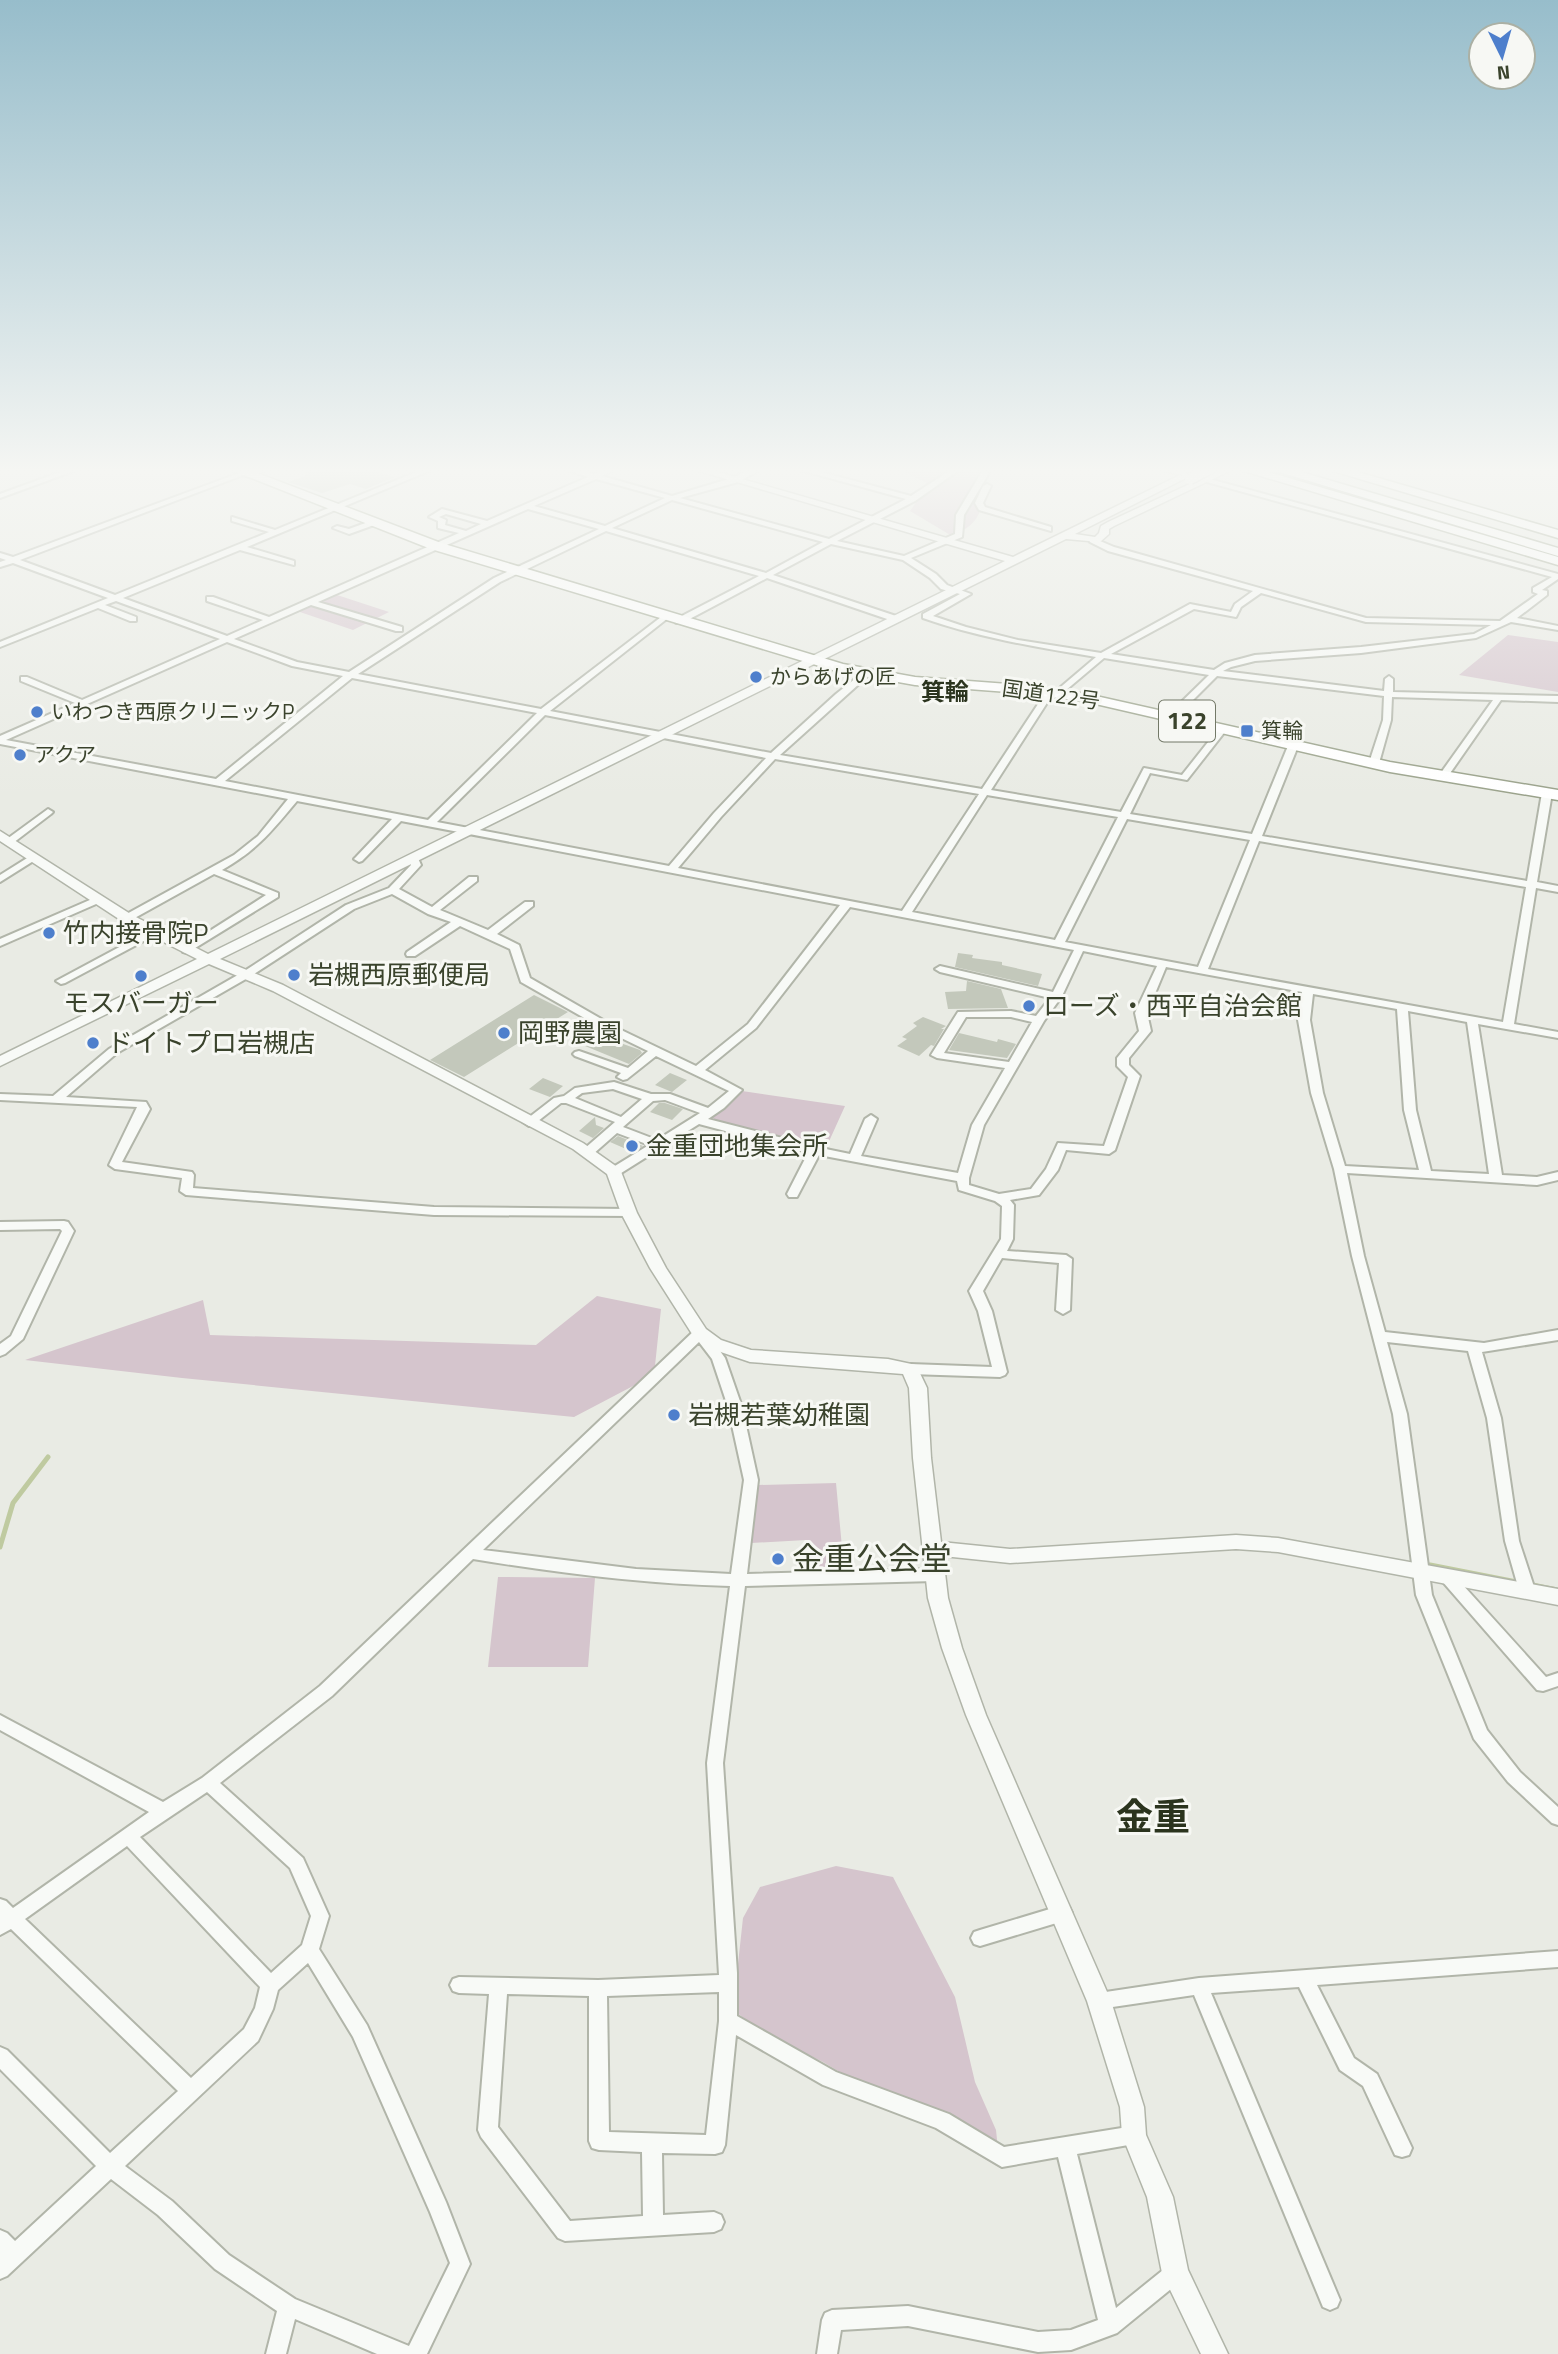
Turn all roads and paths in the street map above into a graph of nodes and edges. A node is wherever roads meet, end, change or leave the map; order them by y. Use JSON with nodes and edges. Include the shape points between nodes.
{"nodes":[{"id":1,"x":65,"y":578,"type":"edge"},
{"id":2,"x":164,"y":578,"type":"edge"},
{"id":3,"x":365,"y":578,"type":"edge"},
{"id":4,"x":502,"y":578,"type":"edge"},
{"id":5,"x":536,"y":578,"type":"edge"},
{"id":6,"x":763,"y":578,"type":"edge"},
{"id":7,"x":773,"y":578,"type":"edge"},
{"id":8,"x":935,"y":578,"type":"edge"},
{"id":9,"x":981,"y":578,"type":"edge"},
{"id":10,"x":1216,"y":578,"type":"edge"},
{"id":11,"x":1555,"y":578,"type":"edge"},
{"id":12,"x":1260,"y":590,"type":"junction"},
{"id":13,"x":955,"y":591,"type":"junction"},
{"id":14,"x":118,"y":597,"type":"junction"},
{"id":15,"x":210,"y":599,"type":"dead end"},
{"id":16,"x":311,"y":602,"type":"junction"},
{"id":17,"x":98,"y":604,"type":"junction"},
{"id":18,"x":665,"y":616,"type":"junction"},
{"id":19,"x":133,"y":619,"type":"dead end"},
{"id":20,"x":896,"y":619,"type":"junction"},
{"id":21,"x":270,"y":620,"type":"junction"},
{"id":22,"x":679,"y":621,"type":"junction"},
{"id":23,"x":1506,"y":621,"type":"junction"},
{"id":24,"x":1558,"y":628,"type":"edge"},
{"id":25,"x":399,"y":629,"type":"dead end"},
{"id":26,"x":228,"y":638,"type":"junction"},
{"id":27,"x":0,"y":645,"type":"edge"},
{"id":28,"x":1103,"y":655,"type":"junction"},
{"id":29,"x":814,"y":660,"type":"junction"},
{"id":30,"x":866,"y":673,"type":"junction"},
{"id":31,"x":1215,"y":673,"type":"junction"},
{"id":32,"x":351,"y":674,"type":"junction"},
{"id":33,"x":24,"y":679,"type":"dead end"},
{"id":34,"x":1389,"y":679,"type":"dead end"},
{"id":35,"x":1055,"y":693,"type":"junction"},
{"id":36,"x":1388,"y":694,"type":"junction"},
{"id":37,"x":1499,"y":696,"type":"junction"},
{"id":38,"x":1558,"y":699,"type":"edge"},
{"id":39,"x":83,"y":702,"type":"junction"},
{"id":40,"x":543,"y":712,"type":"junction"},
{"id":41,"x":1171,"y":717,"type":"junction"},
{"id":42,"x":1223,"y":729,"type":"junction"},
{"id":43,"x":664,"y":735,"type":"junction"},
{"id":44,"x":0,"y":740,"type":"edge"},
{"id":45,"x":1293,"y":746,"type":"junction"},
{"id":46,"x":772,"y":755,"type":"junction"},
{"id":47,"x":1374,"y":763,"type":"junction"},
{"id":48,"x":1443,"y":777,"type":"junction"},
{"id":49,"x":217,"y":783,"type":"junction"},
{"id":50,"x":984,"y":792,"type":"junction"},
{"id":51,"x":1553,"y":794,"type":"edge"},
{"id":52,"x":294,"y":798,"type":"junction"},
{"id":53,"x":48,"y":812,"type":"dead end"},
{"id":54,"x":1124,"y":816,"type":"junction"},
{"id":55,"x":398,"y":817,"type":"junction"},
{"id":56,"x":430,"y":823,"type":"junction"},
{"id":57,"x":471,"y":831,"type":"junction"},
{"id":58,"x":5,"y":838,"type":"edge"},
{"id":59,"x":1256,"y":838,"type":"junction"},
{"id":60,"x":32,"y":858,"type":"junction"},
{"id":61,"x":414,"y":858,"type":"junction"},
{"id":62,"x":359,"y":859,"type":"dead end"},
{"id":63,"x":673,"y":868,"type":"junction"},
{"id":64,"x":214,"y":870,"type":"junction"},
{"id":65,"x":0,"y":879,"type":"edge"},
{"id":66,"x":473,"y":879,"type":"dead end"},
{"id":67,"x":1530,"y":885,"type":"junction"},
{"id":68,"x":1558,"y":889,"type":"edge"},
{"id":69,"x":393,"y":890,"type":"junction"},
{"id":70,"x":99,"y":899,"type":"junction"},
{"id":71,"x":848,"y":902,"type":"junction"},
{"id":72,"x":529,"y":904,"type":"dead end"},
{"id":73,"x":432,"y":912,"type":"junction"},
{"id":74,"x":906,"y":913,"type":"junction"},
{"id":75,"x":127,"y":918,"type":"junction"},
{"id":76,"x":459,"y":922,"type":"junction"},
{"id":77,"x":153,"y":932,"type":"junction"},
{"id":78,"x":490,"y":934,"type":"junction"},
{"id":79,"x":0,"y":943,"type":"edge"},
{"id":80,"x":1059,"y":943,"type":"junction"},
{"id":81,"x":1080,"y":947,"type":"junction"},
{"id":82,"x":187,"y":950,"type":"junction"},
{"id":83,"x":411,"y":954,"type":"dead end"},
{"id":84,"x":208,"y":958,"type":"junction"},
{"id":85,"x":1163,"y":964,"type":"junction"},
{"id":86,"x":940,"y":969,"type":"dead end"},
{"id":87,"x":1202,"y":971,"type":"junction"},
{"id":88,"x":247,"y":974,"type":"junction"},
{"id":89,"x":61,"y":981,"type":"dead end"},
{"id":90,"x":1308,"y":990,"type":"junction"},
{"id":91,"x":1057,"y":996,"type":"junction"},
{"id":92,"x":1402,"y":1007,"type":"junction"},
{"id":93,"x":1472,"y":1019,"type":"junction"},
{"id":94,"x":1039,"y":1020,"type":"junction"},
{"id":95,"x":1508,"y":1025,"type":"junction"},
{"id":96,"x":1558,"y":1035,"type":"edge"},
{"id":97,"x":655,"y":1051,"type":"junction"},
{"id":98,"x":579,"y":1054,"type":"dead end"},
{"id":99,"x":0,"y":1062,"type":"edge"},
{"id":100,"x":1013,"y":1066,"type":"junction"},
{"id":101,"x":697,"y":1071,"type":"junction"},
{"id":102,"x":629,"y":1072,"type":"junction"},
{"id":103,"x":614,"y":1085,"type":"junction"},
{"id":104,"x":0,"y":1097,"type":"edge"},
{"id":105,"x":58,"y":1098,"type":"junction"},
{"id":106,"x":650,"y":1098,"type":"junction"},
{"id":107,"x":567,"y":1099,"type":"junction"},
{"id":108,"x":710,"y":1113,"type":"junction"},
{"id":109,"x":871,"y":1119,"type":"dead end"},
{"id":110,"x":698,"y":1120,"type":"junction"},
{"id":111,"x":529,"y":1122,"type":"junction"},
{"id":112,"x":621,"y":1125,"type":"junction"},
{"id":113,"x":659,"y":1145,"type":"junction"},
{"id":114,"x":815,"y":1151,"type":"junction"},
{"id":115,"x":587,"y":1152,"type":"junction"},
{"id":116,"x":855,"y":1158,"type":"junction"},
{"id":117,"x":1340,"y":1169,"type":"junction"},
{"id":118,"x":614,"y":1172,"type":"junction"},
{"id":119,"x":1426,"y":1174,"type":"junction"},
{"id":120,"x":1496,"y":1177,"type":"junction"},
{"id":121,"x":1558,"y":1177,"type":"edge"},
{"id":122,"x":963,"y":1178,"type":"junction"},
{"id":123,"x":793,"y":1194,"type":"dead end"},
{"id":124,"x":999,"y":1198,"type":"junction"},
{"id":125,"x":629,"y":1213,"type":"junction"},
{"id":126,"x":0,"y":1226,"type":"edge"},
{"id":127,"x":997,"y":1254,"type":"junction"},
{"id":128,"x":1063,"y":1310,"type":"dead end"},
{"id":129,"x":700,"y":1333,"type":"junction"},
{"id":130,"x":1558,"y":1335,"type":"edge"},
{"id":131,"x":1380,"y":1336,"type":"junction"},
{"id":132,"x":1474,"y":1347,"type":"junction"},
{"id":133,"x":0,"y":1351,"type":"edge"},
{"id":134,"x":910,"y":1369,"type":"junction"},
{"id":135,"x":931,"y":1548,"type":"junction"},
{"id":136,"x":468,"y":1553,"type":"junction"},
{"id":137,"x":1421,"y":1571,"type":"junction"},
{"id":138,"x":935,"y":1575,"type":"junction"},
{"id":139,"x":1447,"y":1577,"type":"junction"},
{"id":140,"x":737,"y":1580,"type":"junction"},
{"id":141,"x":1527,"y":1590,"type":"junction"},
{"id":142,"x":1555,"y":1599,"type":"edge"},
{"id":143,"x":1558,"y":1679,"type":"edge"},
{"id":144,"x":0,"y":1722,"type":"edge"},
{"id":145,"x":208,"y":1783,"type":"junction"},
{"id":146,"x":163,"y":1811,"type":"junction"},
{"id":147,"x":1558,"y":1818,"type":"edge"},
{"id":148,"x":128,"y":1836,"type":"junction"},
{"id":149,"x":1063,"y":1913,"type":"junction"},
{"id":150,"x":4,"y":1918,"type":"edge"},
{"id":151,"x":980,"y":1938,"type":"dead end"},
{"id":152,"x":310,"y":1950,"type":"junction"},
{"id":153,"x":1558,"y":1959,"type":"edge"},
{"id":154,"x":1304,"y":1978,"type":"junction"},
{"id":155,"x":728,"y":1983,"type":"junction"},
{"id":156,"x":270,"y":1985,"type":"junction"},
{"id":157,"x":459,"y":1985,"type":"dead end"},
{"id":158,"x":499,"y":1985,"type":"junction"},
{"id":159,"x":1199,"y":1986,"type":"junction"},
{"id":160,"x":598,"y":1989,"type":"junction"},
{"id":161,"x":1099,"y":2001,"type":"junction"},
{"id":162,"x":728,"y":2021,"type":"junction"},
{"id":163,"x":0,"y":2056,"type":"edge"},
{"id":164,"x":190,"y":2090,"type":"junction"},
{"id":165,"x":1133,"y":2134,"type":"junction"},
{"id":166,"x":652,"y":2143,"type":"junction"},
{"id":167,"x":1065,"y":2146,"type":"junction"},
{"id":168,"x":1402,"y":2148,"type":"dead end"},
{"id":169,"x":109,"y":2166,"type":"junction"},
{"id":170,"x":714,"y":2222,"type":"dead end"},
{"id":171,"x":653,"y":2226,"type":"junction"},
{"id":172,"x":0,"y":2240,"type":"edge"},
{"id":173,"x":7,"y":2262,"type":"edge"},
{"id":174,"x":1175,"y":2273,"type":"junction"},
{"id":175,"x":1330,"y":2300,"type":"dead end"},
{"id":176,"x":288,"y":2306,"type":"junction"},
{"id":177,"x":1110,"y":2326,"type":"junction"},
{"id":178,"x":276,"y":2354,"type":"edge"},
{"id":179,"x":402,"y":2354,"type":"edge"},
{"id":180,"x":416,"y":2354,"type":"edge"},
{"id":181,"x":827,"y":2354,"type":"edge"},
{"id":182,"x":1215,"y":2354,"type":"edge"}],
"edges":[{"from":1,"to":14,"type":"street"},
{"from":2,"to":14,"type":"street"},
{"from":3,"to":16,"type":"street"},
{"from":4,"to":32,"type":"street"},
{"from":5,"to":18,"type":"highway","name":"国道122号","number":"122"},
{"from":6,"to":22,"type":"street"},
{"from":7,"to":20,"type":"street"},
{"from":8,"to":13,"type":"street"},
{"from":9,"to":13,"type":"street"},
{"from":10,"to":12,"type":"street"},
{"from":11,"to":23,"type":"street","via":[[1536,590],[1544,593]]},
{"from":12,"to":23,"type":"street","via":[[1366,621]]},
{"from":12,"to":28,"type":"street","via":[[1233,615],[1193,606]]},
{"from":13,"to":20,"type":"street"},
{"from":13,"to":28,"type":"street","via":[[967,594],[926,616],[1018,642]]},
{"from":14,"to":17,"type":"street"},
{"from":14,"to":26,"type":"street"},
{"from":15,"to":21,"type":"street"},
{"from":16,"to":21,"type":"street"},
{"from":16,"to":25,"type":"street"},
{"from":17,"to":19,"type":"street"},
{"from":17,"to":27,"type":"street"},
{"from":18,"to":22,"type":"highway","name":"国道122号","number":"122"},
{"from":18,"to":40,"type":"street"},
{"from":20,"to":29,"type":"street"},
{"from":21,"to":26,"type":"street"},
{"from":22,"to":29,"type":"highway","name":"国道122号","number":"122"},
{"from":23,"to":24,"type":"street"},
{"from":23,"to":31,"type":"street","via":[[1476,636],[1255,658]]},
{"from":26,"to":32,"type":"street","via":[[295,664]]},
{"from":26,"to":39,"type":"street"},
{"from":28,"to":31,"type":"street"},
{"from":28,"to":35,"type":"street"},
{"from":29,"to":30,"type":"highway","name":"国道122号","number":"122"},
{"from":29,"to":43,"type":"street"},
{"from":30,"to":35,"type":"highway","name":"国道122号","number":"122"},
{"from":30,"to":46,"type":"street"},
{"from":31,"to":36,"type":"street"},
{"from":31,"to":41,"type":"street"},
{"from":32,"to":40,"type":"street"},
{"from":32,"to":49,"type":"street"},
{"from":33,"to":39,"type":"street"},
{"from":34,"to":36,"type":"street"},
{"from":35,"to":41,"type":"highway","name":"国道122号","number":"122"},
{"from":35,"to":50,"type":"street"},
{"from":36,"to":37,"type":"street"},
{"from":36,"to":47,"type":"street","via":[[1387,720]]},
{"from":37,"to":38,"type":"street"},
{"from":37,"to":48,"type":"street"},
{"from":39,"to":44,"type":"street"},
{"from":40,"to":43,"type":"street"},
{"from":40,"to":56,"type":"street"},
{"from":41,"to":42,"type":"highway","name":"国道122号","number":"122"},
{"from":42,"to":45,"type":"highway","name":"国道122号","number":"122"},
{"from":42,"to":54,"type":"street","via":[[1184,778],[1147,770]]},
{"from":43,"to":46,"type":"street"},
{"from":43,"to":57,"type":"street"},
{"from":44,"to":49,"type":"street"},
{"from":45,"to":47,"type":"highway","name":"国道122号","number":"122"},
{"from":45,"to":59,"type":"street"},
{"from":46,"to":50,"type":"street"},
{"from":46,"to":63,"type":"street","via":[[720,809]]},
{"from":47,"to":48,"type":"highway","name":"国道122号","number":"122"},
{"from":48,"to":51,"type":"highway","name":"国道122号","number":"122"},
{"from":49,"to":52,"type":"street"},
{"from":50,"to":54,"type":"street"},
{"from":50,"to":74,"type":"street"},
{"from":51,"to":67,"type":"street"},
{"from":52,"to":55,"type":"street"},
{"from":52,"to":64,"type":"street","via":[[261,838]]},
{"from":53,"to":58,"type":"street"},
{"from":54,"to":59,"type":"street"},
{"from":54,"to":80,"type":"street"},
{"from":55,"to":56,"type":"street"},
{"from":55,"to":62,"type":"street"},
{"from":56,"to":57,"type":"street"},
{"from":57,"to":61,"type":"street"},
{"from":57,"to":63,"type":"street"},
{"from":58,"to":60,"type":"street"},
{"from":59,"to":67,"type":"street"},
{"from":59,"to":87,"type":"street"},
{"from":60,"to":65,"type":"street"},
{"from":60,"to":70,"type":"street"},
{"from":61,"to":69,"type":"street","via":[[414,871]]},
{"from":61,"to":84,"type":"street"},
{"from":63,"to":71,"type":"street"},
{"from":64,"to":75,"type":"street"},
{"from":64,"to":82,"type":"street","via":[[274,895]]},
{"from":66,"to":73,"type":"street"},
{"from":67,"to":68,"type":"street"},
{"from":67,"to":95,"type":"street"},
{"from":69,"to":73,"type":"street"},
{"from":69,"to":88,"type":"street","via":[[350,907]]},
{"from":70,"to":75,"type":"street"},
{"from":70,"to":79,"type":"street"},
{"from":71,"to":74,"type":"street"},
{"from":71,"to":101,"type":"street","via":[[752,1026]]},
{"from":72,"to":78,"type":"street"},
{"from":73,"to":76,"type":"street"},
{"from":74,"to":80,"type":"street"},
{"from":75,"to":77,"type":"street"},
{"from":76,"to":78,"type":"street"},
{"from":76,"to":83,"type":"street"},
{"from":77,"to":82,"type":"street"},
{"from":77,"to":89,"type":"street"},
{"from":78,"to":97,"type":"street","via":[[514,947],[526,980]]},
{"from":80,"to":81,"type":"street"},
{"from":81,"to":85,"type":"street"},
{"from":81,"to":91,"type":"street"},
{"from":82,"to":84,"type":"street"},
{"from":84,"to":88,"type":"street"},
{"from":84,"to":99,"type":"street"},
{"from":85,"to":87,"type":"street"},
{"from":85,"to":124,"type":"street","via":[[1140,1013],[1145,1031],[1124,1058],[1124,1066],[1135,1076],[1109,1150],[1062,1146],[1052,1170],[1034,1192]]},
{"from":86,"to":91,"type":"street"},
{"from":87,"to":90,"type":"street"},
{"from":88,"to":105,"type":"street","via":[[113,1051]]},
{"from":88,"to":111,"type":"street"},
{"from":90,"to":92,"type":"street"},
{"from":90,"to":117,"type":"street","via":[[1304,1020],[1317,1093]]},
{"from":91,"to":94,"type":"street"},
{"from":92,"to":93,"type":"street"},
{"from":92,"to":119,"type":"street","via":[[1409,1110]]},
{"from":93,"to":95,"type":"street"},
{"from":93,"to":120,"type":"street"},
{"from":94,"to":100,"type":"street"},
{"from":94,"to":100,"type":"street","via":[[1011,1014],[962,1014],[937,1055]]},
{"from":95,"to":96,"type":"street"},
{"from":97,"to":101,"type":"street"},
{"from":97,"to":102,"type":"street"},
{"from":98,"to":102,"type":"street"},
{"from":100,"to":122,"type":"street","via":[[978,1125]]},
{"from":101,"to":108,"type":"street","via":[[736,1090]]},
{"from":102,"to":103,"type":"street"},
{"from":103,"to":106,"type":"street"},
{"from":103,"to":107,"type":"street","via":[[579,1090]]},
{"from":104,"to":105,"type":"street"},
{"from":105,"to":125,"type":"street","via":[[142,1104],[144,1110],[116,1166],[188,1175],[186,1191],[434,1211]]},
{"from":106,"to":108,"type":"street","via":[[666,1096]]},
{"from":106,"to":112,"type":"street"},
{"from":107,"to":111,"type":"street","via":[[558,1100]]},
{"from":107,"to":112,"type":"street"},
{"from":108,"to":110,"type":"street"},
{"from":109,"to":116,"type":"street"},
{"from":110,"to":113,"type":"street"},
{"from":110,"to":114,"type":"street"},
{"from":111,"to":115,"type":"street"},
{"from":112,"to":113,"type":"street"},
{"from":112,"to":115,"type":"street"},
{"from":113,"to":118,"type":"street"},
{"from":114,"to":116,"type":"street"},
{"from":114,"to":123,"type":"street"},
{"from":115,"to":118,"type":"street"},
{"from":116,"to":122,"type":"street"},
{"from":117,"to":119,"type":"street"},
{"from":117,"to":131,"type":"street"},
{"from":118,"to":125,"type":"street"},
{"from":119,"to":120,"type":"street"},
{"from":120,"to":121,"type":"street","via":[[1537,1181]]},
{"from":122,"to":124,"type":"street","via":[[963,1187]]},
{"from":124,"to":127,"type":"street","via":[[1008,1205],[1007,1239]]},
{"from":125,"to":129,"type":"street"},
{"from":126,"to":133,"type":"street","via":[[49,1223],[64,1225],[68,1231],[16,1339]]},
{"from":127,"to":128,"type":"street","via":[[1066,1259]]},
{"from":127,"to":134,"type":"street","via":[[976,1291],[1000,1372]]},
{"from":129,"to":134,"type":"street","via":[[715,1344],[750,1356]]},
{"from":129,"to":136,"type":"street"},
{"from":129,"to":140,"type":"street","via":[[718,1358],[736,1407],[751,1480]]},
{"from":130,"to":132,"type":"street"},
{"from":131,"to":132,"type":"street"},
{"from":131,"to":137,"type":"street","via":[[1399,1414]]},
{"from":132,"to":141,"type":"street","via":[[1494,1418],[1512,1541]]},
{"from":134,"to":135,"type":"street","via":[[918,1388]]},
{"from":135,"to":137,"type":"street","via":[[1010,1556],[1236,1542],[1278,1545]]},
{"from":135,"to":138,"type":"street"},
{"from":136,"to":140,"type":"street","via":[[554,1566]]},
{"from":136,"to":145,"type":"street","via":[[326,1691]]},
{"from":137,"to":139,"type":"street"},
{"from":137,"to":147,"type":"street","via":[[1424,1595],[1480,1734],[1514,1777]]},
{"from":138,"to":140,"type":"street"},
{"from":138,"to":149,"type":"street","via":[[952,1648],[976,1715]]},
{"from":139,"to":141,"type":"street"},
{"from":139,"to":143,"type":"street","via":[[1543,1685]]},
{"from":140,"to":155,"type":"street","via":[[715,1763]]},
{"from":141,"to":142,"type":"street"},
{"from":144,"to":146,"type":"street"},
{"from":145,"to":146,"type":"street"},
{"from":145,"to":152,"type":"street","via":[[297,1863],[320,1916]]},
{"from":146,"to":148,"type":"street"},
{"from":148,"to":150,"type":"street"},
{"from":148,"to":156,"type":"street"},
{"from":149,"to":151,"type":"street"},
{"from":149,"to":161,"type":"street"},
{"from":150,"to":164,"type":"street"},
{"from":152,"to":156,"type":"street"},
{"from":152,"to":180,"type":"street","via":[[360,2031],[460,2264]]},
{"from":153,"to":154,"type":"street"},
{"from":154,"to":159,"type":"street"},
{"from":154,"to":168,"type":"street","via":[[1347,2064],[1370,2080]]},
{"from":155,"to":160,"type":"street"},
{"from":155,"to":162,"type":"street"},
{"from":156,"to":164,"type":"street","via":[[251,2035]]},
{"from":157,"to":158,"type":"street"},
{"from":158,"to":160,"type":"street"},
{"from":158,"to":171,"type":"street","via":[[488,2130],[565,2231]]},
{"from":159,"to":161,"type":"street"},
{"from":159,"to":175,"type":"street"},
{"from":160,"to":166,"type":"street","via":[[599,2141]]},
{"from":161,"to":165,"type":"street","via":[[1132,2107]]},
{"from":162,"to":166,"type":"street","via":[[715,2145]]},
{"from":162,"to":167,"type":"street","via":[[830,2079],[942,2121],[1002,2157]]},
{"from":163,"to":169,"type":"street"},
{"from":164,"to":169,"type":"street"},
{"from":165,"to":167,"type":"street"},
{"from":165,"to":174,"type":"street","via":[[1160,2197]]},
{"from":166,"to":171,"type":"street"},
{"from":167,"to":177,"type":"street"},
{"from":169,"to":173,"type":"street"},
{"from":169,"to":176,"type":"street","via":[[165,2207],[222,2262]]},
{"from":170,"to":171,"type":"street"},
{"from":172,"to":173,"type":"street"},
{"from":174,"to":177,"type":"street"},
{"from":174,"to":182,"type":"street"},
{"from":176,"to":178,"type":"street"},
{"from":176,"to":179,"type":"street"},
{"from":177,"to":181,"type":"street","via":[[1071,2340],[1038,2343],[908,2316],[832,2320]]}]}
